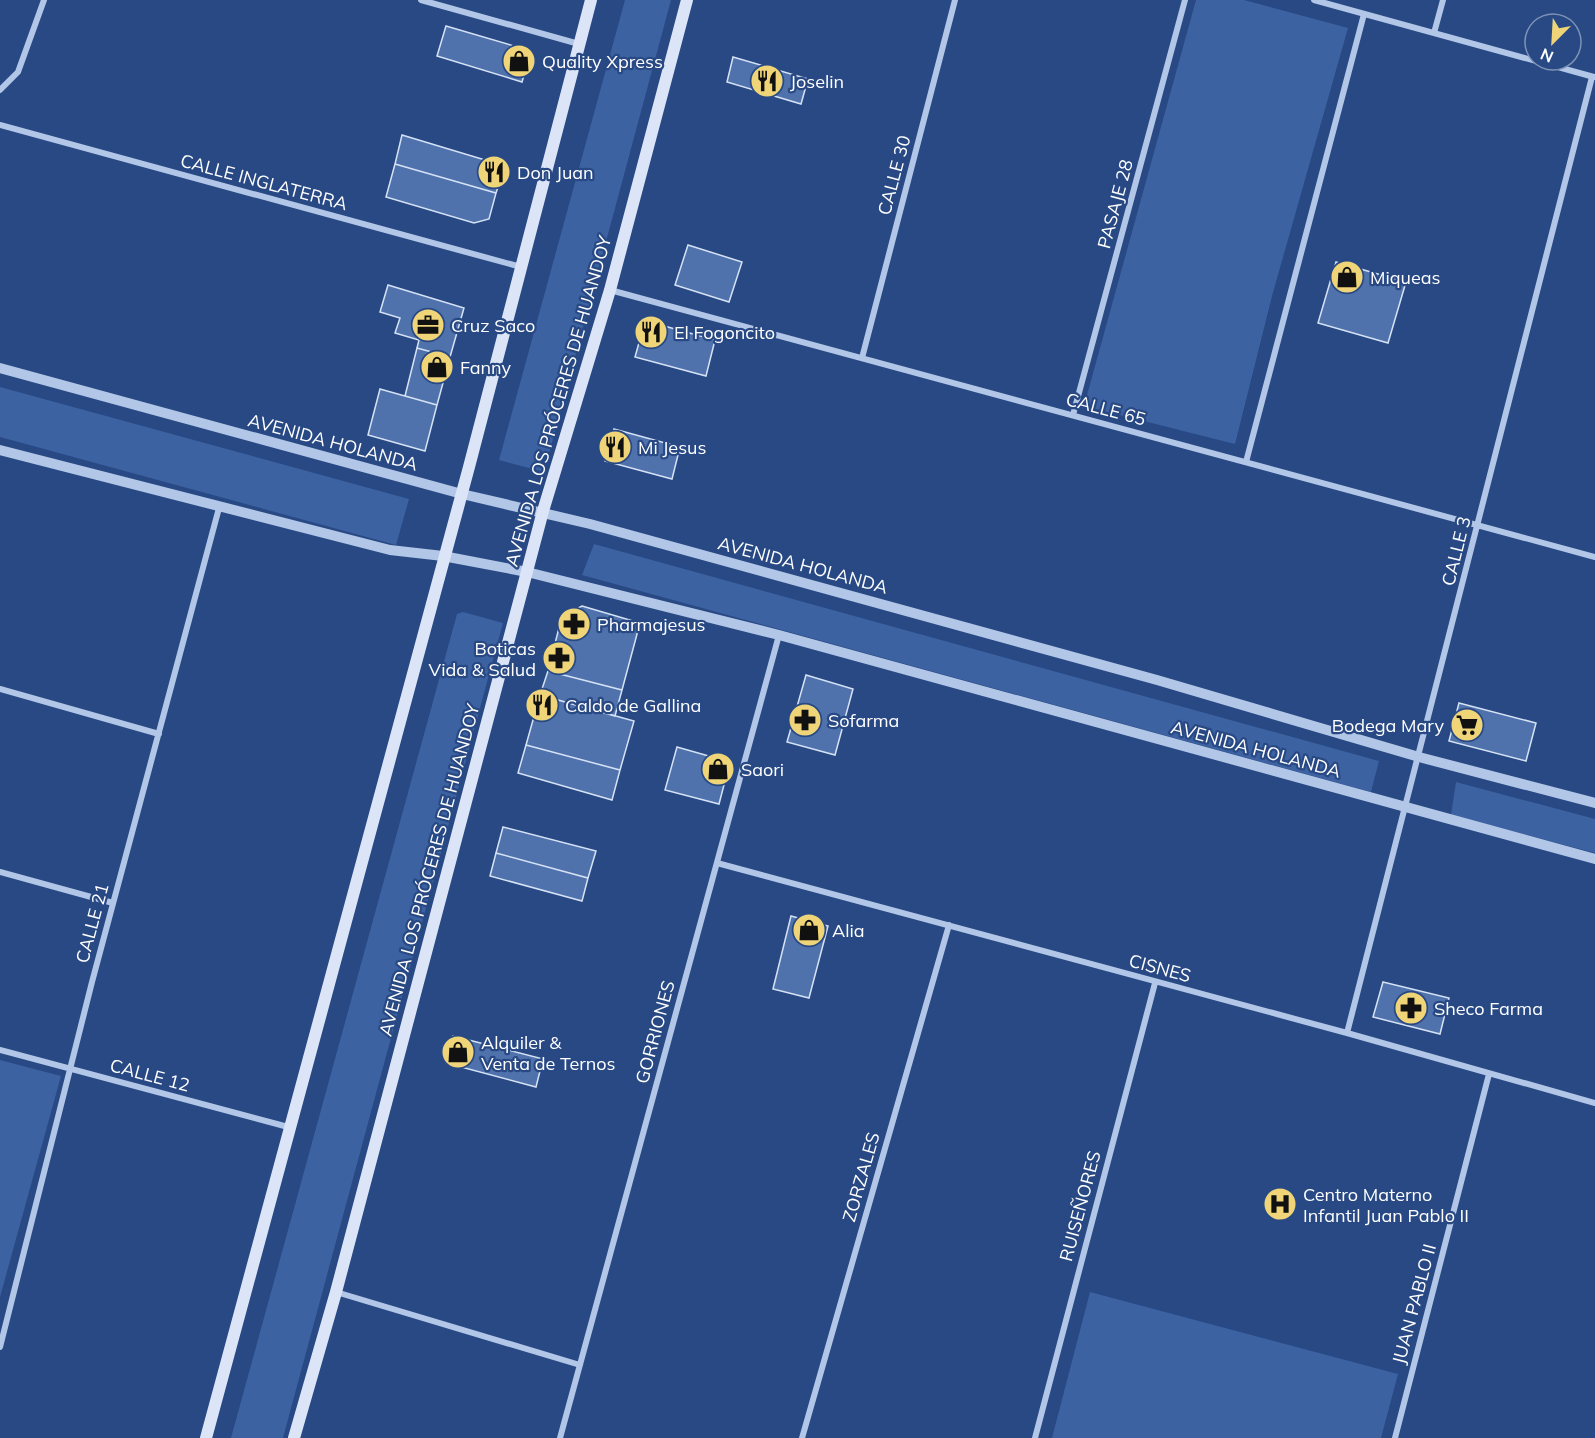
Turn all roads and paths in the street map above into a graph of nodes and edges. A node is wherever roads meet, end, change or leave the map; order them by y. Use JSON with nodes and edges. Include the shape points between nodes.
{"nodes":[{"id":1,"x":44,"y":0,"type":"edge"},
{"id":2,"x":422,"y":0,"type":"edge"},
{"id":3,"x":591,"y":0,"type":"edge"},
{"id":4,"x":687,"y":0,"type":"edge"},
{"id":5,"x":956,"y":0,"type":"edge"},
{"id":6,"x":1185,"y":0,"type":"edge"},
{"id":7,"x":1314,"y":0,"type":"edge"},
{"id":8,"x":1443,"y":0,"type":"edge"},
{"id":9,"x":1364,"y":14,"type":"junction"},
{"id":10,"x":1434,"y":33,"type":"junction"},
{"id":11,"x":579,"y":44,"type":"junction"},
{"id":12,"x":1594,"y":77,"type":"edge"},
{"id":13,"x":0,"y":90,"type":"edge"},
{"id":14,"x":0,"y":125,"type":"edge"},
{"id":15,"x":521,"y":267,"type":"junction"},
{"id":16,"x":610,"y":290,"type":"junction"},
{"id":17,"x":862,"y":358,"type":"junction"},
{"id":18,"x":0,"y":368,"type":"edge"},
{"id":19,"x":1073,"y":415,"type":"junction"},
{"id":20,"x":0,"y":450,"type":"edge"},
{"id":21,"x":1246,"y":462,"type":"junction"},
{"id":22,"x":462,"y":494,"type":"junction"},
{"id":23,"x":219,"y":508,"type":"junction"},
{"id":24,"x":543,"y":511,"type":"junction"},
{"id":25,"x":1478,"y":525,"type":"junction"},
{"id":26,"x":443,"y":556,"type":"junction"},
{"id":27,"x":1595,"y":557,"type":"edge"},
{"id":28,"x":527,"y":572,"type":"junction"},
{"id":29,"x":779,"y":635,"type":"junction"},
{"id":30,"x":0,"y":689,"type":"edge"},
{"id":31,"x":159,"y":734,"type":"junction"},
{"id":32,"x":1419,"y":757,"type":"junction"},
{"id":33,"x":1595,"y":803,"type":"edge"},
{"id":34,"x":1406,"y":808,"type":"junction"},
{"id":35,"x":1595,"y":859,"type":"edge"},
{"id":36,"x":717,"y":863,"type":"junction"},
{"id":37,"x":0,"y":872,"type":"edge"},
{"id":38,"x":113,"y":903,"type":"junction"},
{"id":39,"x":949,"y":925,"type":"junction"},
{"id":40,"x":1155,"y":983,"type":"junction"},
{"id":41,"x":1347,"y":1033,"type":"junction"},
{"id":42,"x":0,"y":1050,"type":"edge"},
{"id":43,"x":71,"y":1070,"type":"junction"},
{"id":44,"x":1489,"y":1074,"type":"junction"},
{"id":45,"x":1595,"y":1103,"type":"edge"},
{"id":46,"x":292,"y":1128,"type":"junction"},
{"id":47,"x":336,"y":1292,"type":"junction"},
{"id":48,"x":0,"y":1347,"type":"edge"},
{"id":49,"x":580,"y":1365,"type":"junction"},
{"id":50,"x":206,"y":1438,"type":"edge"},
{"id":51,"x":294,"y":1438,"type":"edge"},
{"id":52,"x":560,"y":1438,"type":"edge"},
{"id":53,"x":802,"y":1438,"type":"edge"},
{"id":54,"x":1035,"y":1438,"type":"edge"},
{"id":55,"x":1395,"y":1438,"type":"edge"}],
"edges":[{"from":1,"to":13,"type":"street","via":[[18,72]]},
{"from":2,"to":11,"type":"street"},
{"from":3,"to":11,"type":"main road"},
{"from":4,"to":16,"type":"main road","name":"AVENIDA LOS PRÓCERES DE HUANDOY"},
{"from":5,"to":17,"type":"street","name":"CALLE 30"},
{"from":6,"to":19,"type":"street","name":"PASAJE 28"},
{"from":7,"to":9,"type":"street"},
{"from":8,"to":10,"type":"street"},
{"from":9,"to":10,"type":"street"},
{"from":9,"to":21,"type":"street"},
{"from":10,"to":12,"type":"street"},
{"from":11,"to":15,"type":"main road"},
{"from":12,"to":25,"type":"street","name":"CALLE 3"},
{"from":14,"to":15,"type":"street","name":"CALLE INGLATERRA"},
{"from":15,"to":22,"type":"main road"},
{"from":16,"to":17,"type":"street","name":"CALLE 65"},
{"from":16,"to":24,"type":"main road","name":"AVENIDA LOS PRÓCERES DE HUANDOY"},
{"from":17,"to":19,"type":"street","name":"CALLE 65"},
{"from":18,"to":22,"type":"street","name":"AVENIDA HOLANDA"},
{"from":19,"to":21,"type":"street","name":"CALLE 65"},
{"from":20,"to":23,"type":"street","name":"AVENIDA HOLANDA"},
{"from":21,"to":25,"type":"street","name":"CALLE 65"},
{"from":22,"to":24,"type":"street","name":"AVENIDA HOLANDA"},
{"from":22,"to":26,"type":"main road"},
{"from":23,"to":26,"type":"street","name":"AVENIDA HOLANDA","via":[[390,550]]},
{"from":23,"to":31,"type":"street","name":"CALLE 21"},
{"from":24,"to":28,"type":"main road","name":"AVENIDA LOS PRÓCERES DE HUANDOY"},
{"from":24,"to":32,"type":"street","name":"AVENIDA HOLANDA","via":[[1157,680]]},
{"from":25,"to":27,"type":"street","name":"CALLE 65"},
{"from":25,"to":32,"type":"street","name":"CALLE 3"},
{"from":26,"to":28,"type":"street","name":"AVENIDA HOLANDA"},
{"from":26,"to":46,"type":"main road"},
{"from":28,"to":29,"type":"street","name":"AVENIDA HOLANDA"},
{"from":28,"to":47,"type":"main road","name":"AVENIDA LOS PRÓCERES DE HUANDOY"},
{"from":29,"to":34,"type":"street","name":"AVENIDA HOLANDA"},
{"from":29,"to":36,"type":"street","name":"GORRIONES"},
{"from":30,"to":31,"type":"street"},
{"from":31,"to":38,"type":"street","name":"CALLE 21"},
{"from":32,"to":33,"type":"street","name":"AVENIDA HOLANDA"},
{"from":32,"to":34,"type":"street","name":"CALLE 3"},
{"from":34,"to":35,"type":"street","name":"AVENIDA HOLANDA"},
{"from":34,"to":41,"type":"street","name":"CALLE 3"},
{"from":36,"to":39,"type":"street","name":"CISNES"},
{"from":36,"to":49,"type":"street","name":"GORRIONES"},
{"from":37,"to":38,"type":"street"},
{"from":38,"to":43,"type":"street","name":"CALLE 21"},
{"from":39,"to":40,"type":"street","name":"CISNES"},
{"from":39,"to":53,"type":"street","name":"ZORZALES"},
{"from":40,"to":41,"type":"street","name":"CISNES"},
{"from":40,"to":54,"type":"street","name":"RUISEÑORES"},
{"from":41,"to":44,"type":"street","name":"CISNES"},
{"from":42,"to":43,"type":"street","name":"CALLE 12"},
{"from":43,"to":46,"type":"street","name":"CALLE 12"},
{"from":43,"to":48,"type":"street","name":"CALLE 21"},
{"from":44,"to":45,"type":"street","name":"CISNES"},
{"from":44,"to":55,"type":"street","name":"JUAN PABLO II"},
{"from":46,"to":50,"type":"main road"},
{"from":47,"to":49,"type":"street"},
{"from":47,"to":51,"type":"main road","name":"AVENIDA LOS PRÓCERES DE HUANDOY"},
{"from":49,"to":52,"type":"street","name":"GORRIONES"}]}
